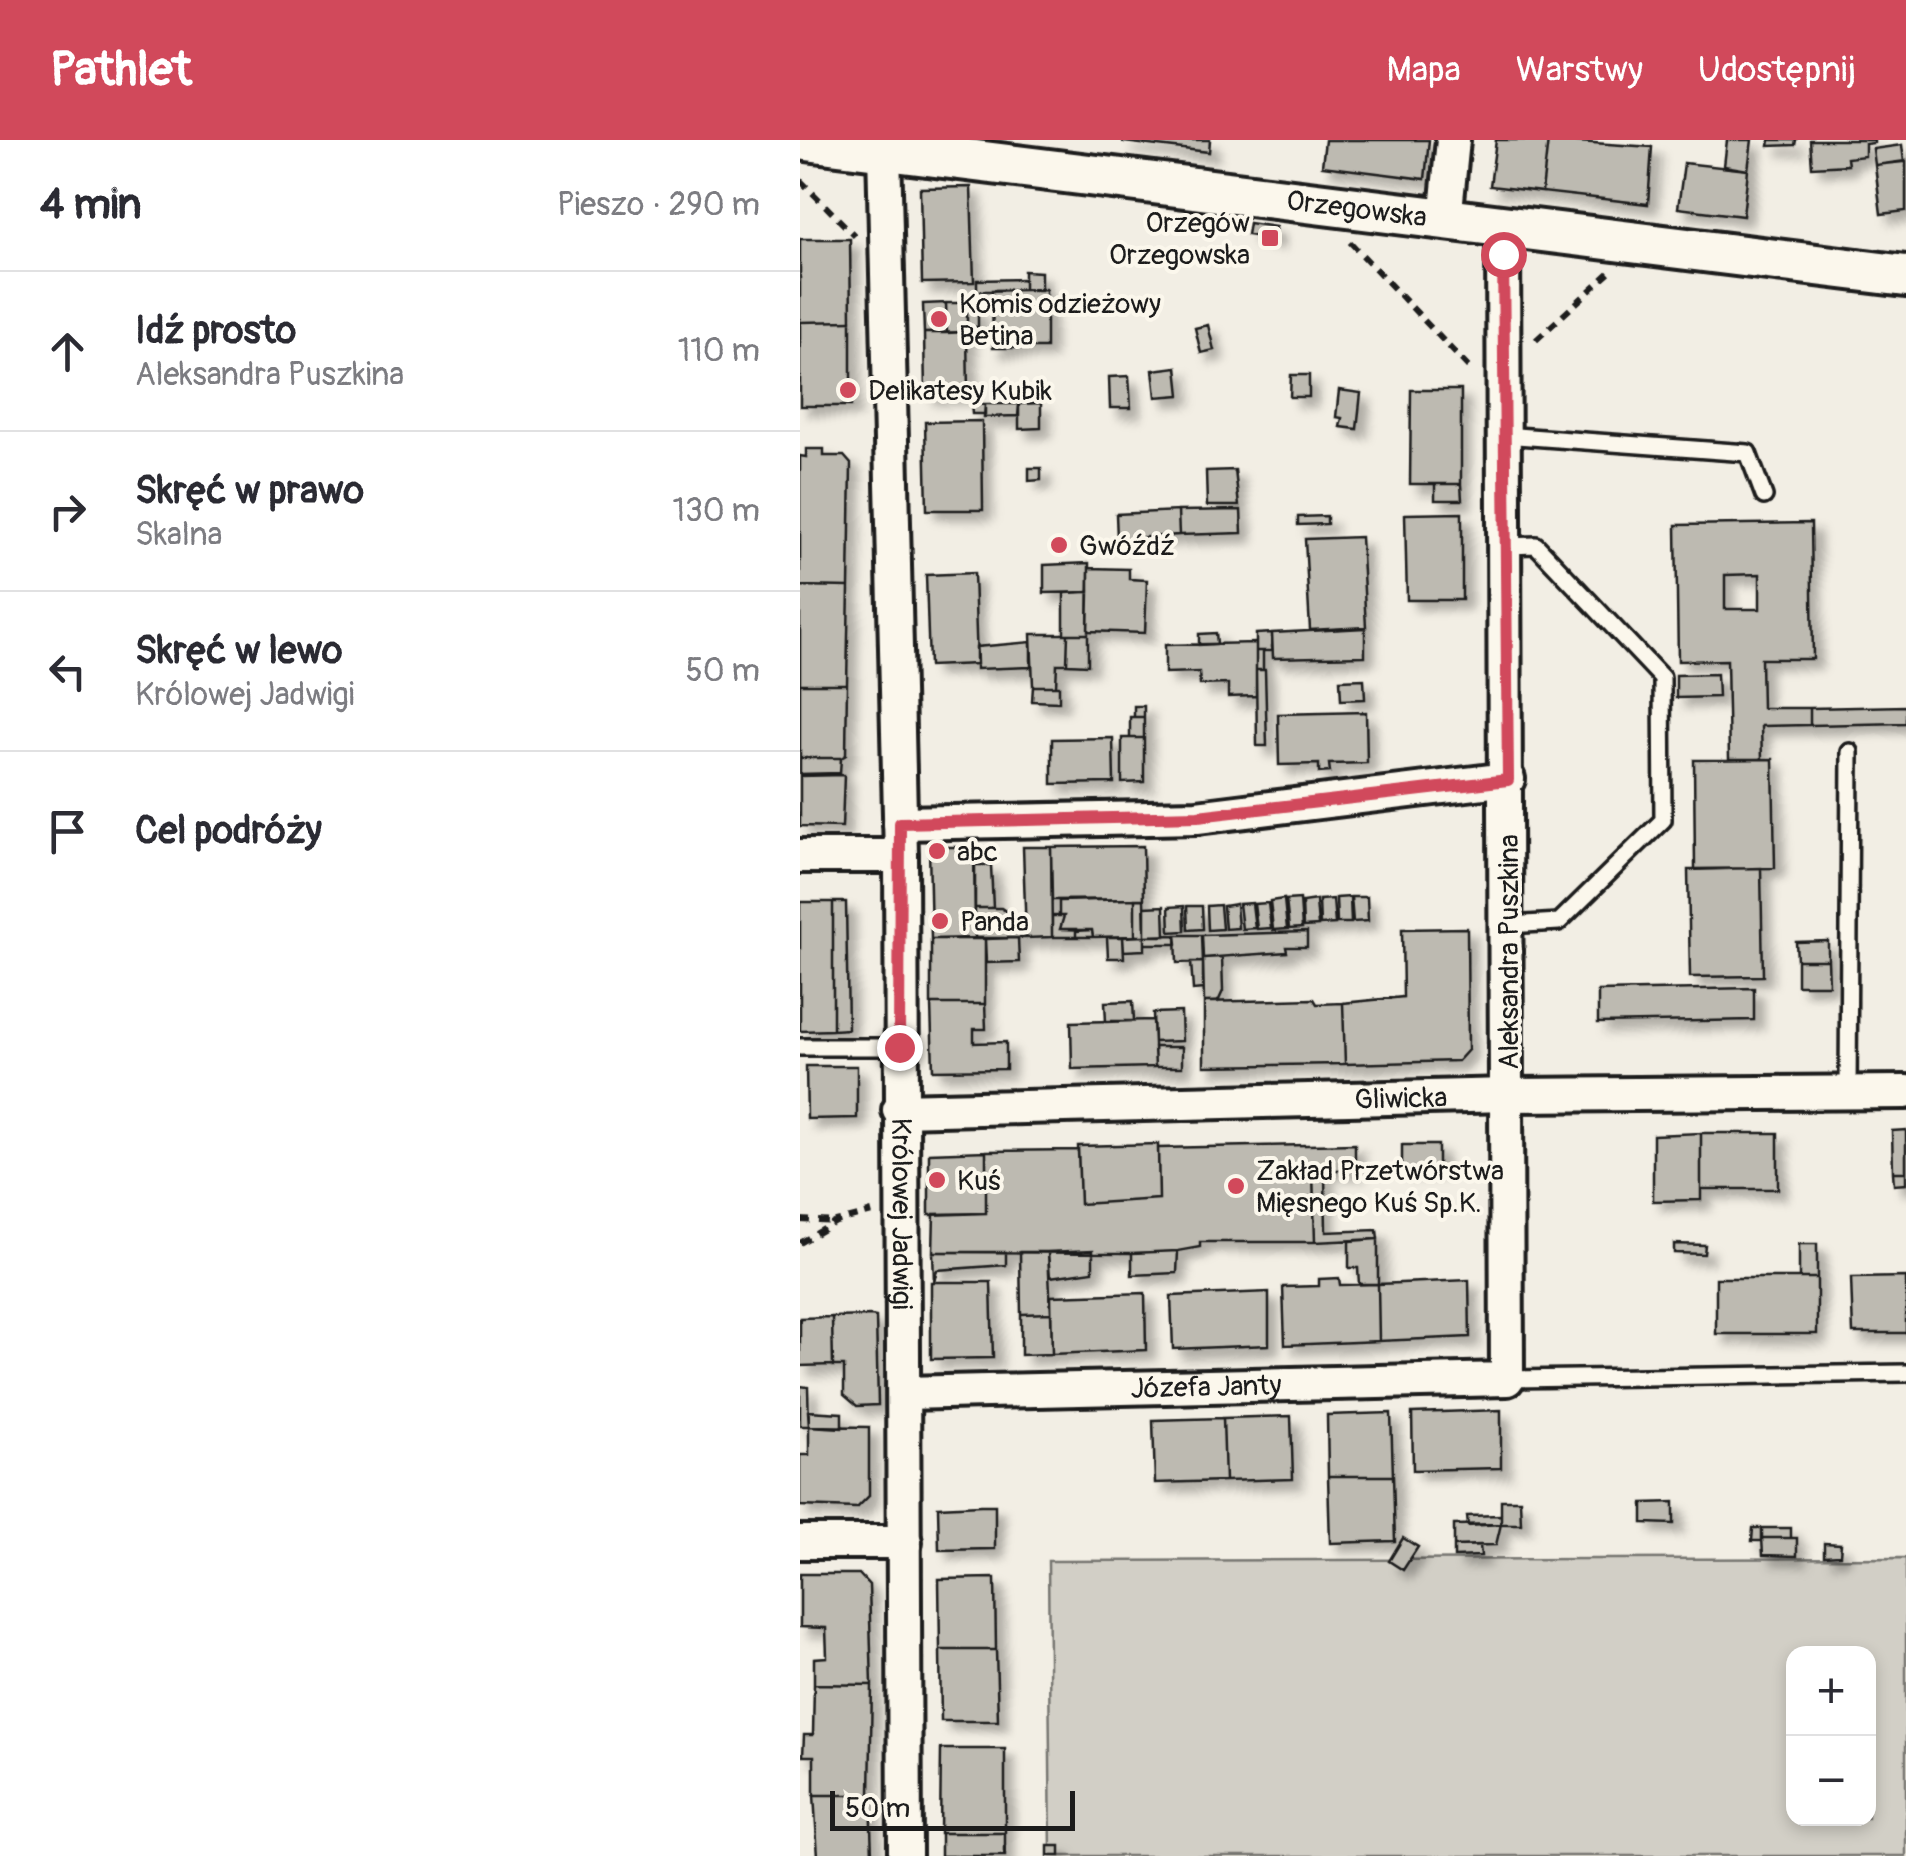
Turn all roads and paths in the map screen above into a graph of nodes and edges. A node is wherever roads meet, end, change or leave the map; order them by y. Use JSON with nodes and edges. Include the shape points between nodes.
{"nodes":[{"id":1,"x":806,"y":140,"type":"edge"},
{"id":2,"x":1452,"y":140,"type":"edge"},
{"id":3,"x":884,"y":150,"type":"junction"},
{"id":4,"x":800,"y":180,"type":"edge"},
{"id":5,"x":1445,"y":220,"type":"junction"},
{"id":6,"x":1503,"y":226,"type":"junction"},
{"id":7,"x":1339,"y":231,"type":"dead end"},
{"id":8,"x":863,"y":244,"type":"dead end"},
{"id":9,"x":1617,"y":265,"type":"dead end"},
{"id":10,"x":1906,"y":276,"type":"edge"},
{"id":11,"x":1536,"y":340,"type":"dead end"},
{"id":12,"x":1473,"y":372,"type":"dead end"},
{"id":13,"x":1502,"y":435,"type":"junction"},
{"id":14,"x":1764,"y":496,"type":"dead end"},
{"id":15,"x":1506,"y":546,"type":"junction"},
{"id":16,"x":1850,"y":752,"type":"dead end"},
{"id":17,"x":1508,"y":780,"type":"junction"},
{"id":18,"x":900,"y":840,"type":"junction"},
{"id":19,"x":800,"y":856,"type":"edge"},
{"id":20,"x":1508,"y":926,"type":"junction"},
{"id":21,"x":899,"y":1047,"type":"junction"},
{"id":22,"x":800,"y":1048,"type":"edge"},
{"id":23,"x":1906,"y":1092,"type":"edge"},
{"id":24,"x":1848,"y":1094,"type":"junction"},
{"id":25,"x":1508,"y":1095,"type":"junction"},
{"id":26,"x":899,"y":1110,"type":"junction"},
{"id":27,"x":873,"y":1212,"type":"dead end"},
{"id":28,"x":800,"y":1220,"type":"edge"},
{"id":29,"x":836,"y":1222,"type":"junction"},
{"id":30,"x":800,"y":1243,"type":"edge"},
{"id":31,"x":1906,"y":1373,"type":"edge"},
{"id":32,"x":1507,"y":1379,"type":"junction"},
{"id":33,"x":904,"y":1393,"type":"junction"},
{"id":34,"x":800,"y":1542,"type":"edge"},
{"id":35,"x":905,"y":1542,"type":"junction"},
{"id":36,"x":905,"y":1856,"type":"edge"}],
"edges":[{"from":1,"to":3,"type":"street","name":"Orzegowska"},
{"from":2,"to":5,"type":"street"},
{"from":3,"to":5,"type":"street","name":"Orzegowska"},
{"from":3,"to":18,"type":"street","name":"Królowej Jadwigi"},
{"from":4,"to":8,"type":"path"},
{"from":5,"to":6,"type":"street","name":"Orzegowska"},
{"from":6,"to":10,"type":"street","name":"Orzegowska"},
{"from":6,"to":13,"type":"street","name":"Aleksandra Puszkina"},
{"from":7,"to":12,"type":"path"},
{"from":9,"to":11,"type":"path"},
{"from":13,"to":14,"type":"lane","via":[[1748,453]]},
{"from":13,"to":15,"type":"street","name":"Aleksandra Puszkina"},
{"from":15,"to":17,"type":"street","name":"Aleksandra Puszkina"},
{"from":15,"to":20,"type":"lane","via":[[1536,545],[1662,678],[1663,820],[1559,922]]},
{"from":16,"to":24,"type":"lane"},
{"from":17,"to":18,"type":"street","via":[[1198,816]]},
{"from":17,"to":20,"type":"street","name":"Aleksandra Puszkina"},
{"from":18,"to":19,"type":"street"},
{"from":18,"to":21,"type":"street","name":"Królowej Jadwigi"},
{"from":20,"to":25,"type":"street","name":"Aleksandra Puszkina"},
{"from":21,"to":22,"type":"lane"},
{"from":21,"to":26,"type":"street","name":"Królowej Jadwigi"},
{"from":23,"to":24,"type":"street","name":"Gliwicka"},
{"from":24,"to":25,"type":"street","name":"Gliwicka"},
{"from":25,"to":26,"type":"street","name":"Gliwicka"},
{"from":25,"to":32,"type":"street","name":"Aleksandra Puszkina"},
{"from":26,"to":33,"type":"street","name":"Królowej Jadwigi"},
{"from":27,"to":29,"type":"path"},
{"from":28,"to":29,"type":"path"},
{"from":29,"to":30,"type":"path"},
{"from":31,"to":32,"type":"lane"},
{"from":32,"to":33,"type":"street","name":"Józefa Janty"},
{"from":33,"to":35,"type":"street","name":"Królowej Jadwigi"},
{"from":34,"to":35,"type":"street"},
{"from":35,"to":36,"type":"street","name":"Królowej Jadwigi"}]}
